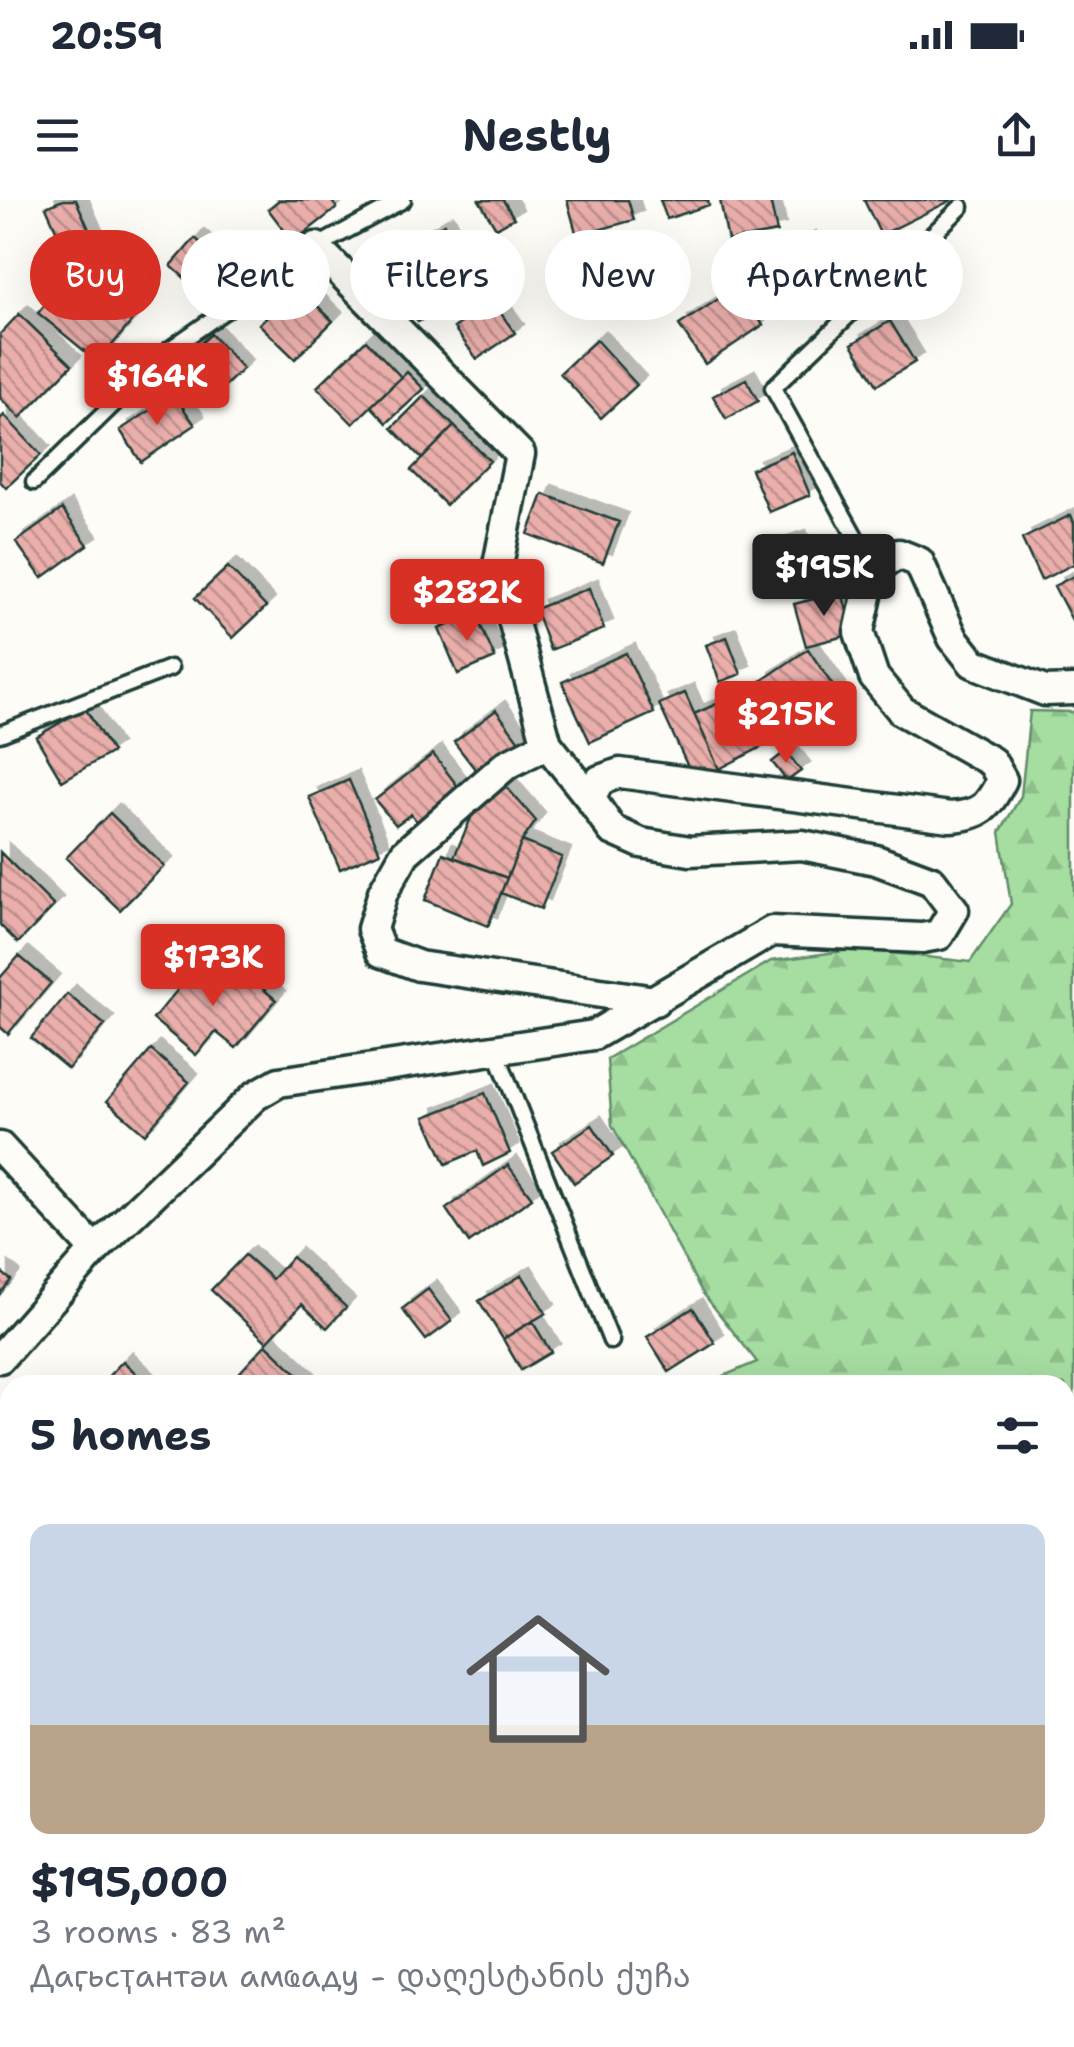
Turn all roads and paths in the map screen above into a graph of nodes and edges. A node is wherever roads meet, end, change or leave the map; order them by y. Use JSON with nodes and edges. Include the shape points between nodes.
{"nodes":[{"id":1,"x":404,"y":200,"type":"edge"},
{"id":2,"x":961,"y":207,"type":"dead end"},
{"id":3,"x":330,"y":240,"type":"edge"},
{"id":4,"x":330,"y":261,"type":"edge"},
{"id":5,"x":212,"y":320,"type":"edge"},
{"id":6,"x":34,"y":482,"type":"dead end"},
{"id":7,"x":874,"y":569,"type":"junction"},
{"id":8,"x":170,"y":668,"type":"dead end"},
{"id":9,"x":1074,"y":690,"type":"edge"},
{"id":10,"x":0,"y":734,"type":"edge"},
{"id":11,"x":547,"y":744,"type":"junction"},
{"id":12,"x":590,"y":798,"type":"junction"},
{"id":13,"x":655,"y":1001,"type":"junction"},
{"id":14,"x":496,"y":1051,"type":"junction"},
{"id":15,"x":0,"y":1148,"type":"edge"},
{"id":16,"x":95,"y":1250,"type":"junction"},
{"id":17,"x":611,"y":1342,"type":"dead end"},
{"id":18,"x":0,"y":1358,"type":"edge"}],
"edges":[{"from":1,"to":3,"type":"lane"},
{"from":2,"to":7,"type":"lane","via":[[773,388]]},
{"from":4,"to":11,"type":"street","via":[[520,454],[498,565]]},
{"from":5,"to":6,"type":"lane","via":[[170,349]]},
{"from":7,"to":9,"type":"street","via":[[899,554],[918,562],[972,663],[1045,691]]},
{"from":7,"to":12,"type":"street","via":[[859,632],[874,677],[902,711],[992,762],[1002,780],[990,803],[971,815],[950,817],[620,773],[600,780]]},
{"from":8,"to":10,"type":"lane"},
{"from":11,"to":12,"type":"street"},
{"from":11,"to":13,"type":"street","via":[[506,765],[406,853],[383,892],[372,929],[381,952],[419,966]]},
{"from":12,"to":13,"type":"street","via":[[612,830],[641,843],[690,851],[802,845],[876,860],[932,881],[954,910],[939,935],[922,938],[772,932]]},
{"from":13,"to":14,"type":"street","via":[[594,1035]]},
{"from":14,"to":16,"type":"street","via":[[278,1082],[255,1096]]},
{"from":14,"to":17,"type":"lane"},
{"from":15,"to":16,"type":"street"},
{"from":16,"to":18,"type":"street"}]}
